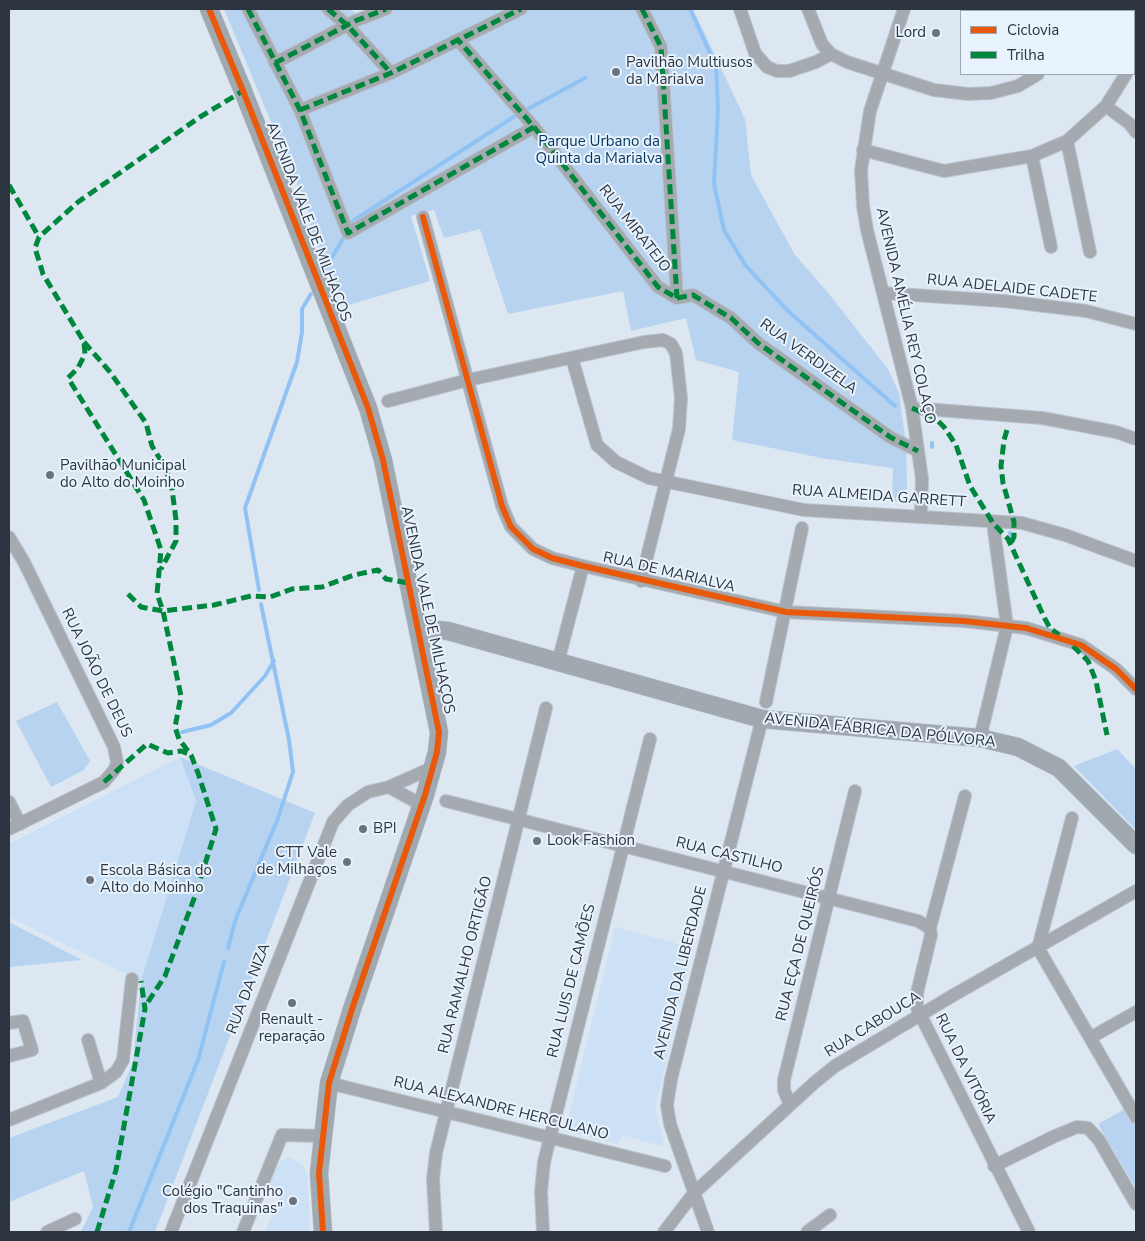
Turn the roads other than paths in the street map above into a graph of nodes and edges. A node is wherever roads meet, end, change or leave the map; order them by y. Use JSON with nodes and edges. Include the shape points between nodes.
{"nodes":[{"id":1,"x":209,"y":9,"type":"edge"},
{"id":2,"x":328,"y":9,"type":"edge"},
{"id":3,"x":386,"y":9,"type":"edge"},
{"id":4,"x":521,"y":9,"type":"edge"},
{"id":5,"x":642,"y":9,"type":"edge"},
{"id":6,"x":740,"y":9,"type":"edge"},
{"id":7,"x":808,"y":9,"type":"edge"},
{"id":8,"x":904,"y":9,"type":"edge"},
{"id":9,"x":252,"y":11,"type":"edge"},
{"id":10,"x":352,"y":23,"type":"junction"},
{"id":11,"x":458,"y":40,"type":"junction"},
{"id":12,"x":831,"y":54,"type":"junction"},
{"id":13,"x":275,"y":63,"type":"junction"},
{"id":14,"x":882,"y":73,"type":"junction"},
{"id":15,"x":391,"y":74,"type":"junction"},
{"id":16,"x":1036,"y":75,"type":"edge"},
{"id":17,"x":1125,"y":75,"type":"edge"},
{"id":18,"x":1106,"y":106,"type":"junction"},
{"id":19,"x":300,"y":110,"type":"junction"},
{"id":20,"x":530,"y":122,"type":"junction"},
{"id":21,"x":1136,"y":132,"type":"edge"},
{"id":22,"x":1067,"y":140,"type":"junction"},
{"id":23,"x":863,"y":150,"type":"junction"},
{"id":24,"x":1032,"y":156,"type":"junction"},
{"id":25,"x":423,"y":217,"type":"dead end"},
{"id":26,"x":1051,"y":247,"type":"dead end"},
{"id":27,"x":1090,"y":252,"type":"dead end"},
{"id":28,"x":883,"y":293,"type":"junction"},
{"id":29,"x":677,"y":298,"type":"junction"},
{"id":30,"x":1136,"y":324,"type":"edge"},
{"id":31,"x":572,"y":358,"type":"junction"},
{"id":32,"x":468,"y":380,"type":"junction"},
{"id":33,"x":388,"y":401,"type":"dead end"},
{"id":34,"x":912,"y":408,"type":"junction"},
{"id":35,"x":1136,"y":439,"type":"edge"},
{"id":36,"x":918,"y":451,"type":"junction"},
{"id":37,"x":666,"y":483,"type":"junction"},
{"id":38,"x":921,"y":516,"type":"junction"},
{"id":39,"x":993,"y":523,"type":"junction"},
{"id":40,"x":802,"y":528,"type":"dead end"},
{"id":41,"x":9,"y":537,"type":"edge"},
{"id":42,"x":1136,"y":561,"type":"edge"},
{"id":43,"x":583,"y":566,"type":"junction"},
{"id":44,"x":641,"y":581,"type":"junction"},
{"id":45,"x":786,"y":612,"type":"junction"},
{"id":46,"x":1006,"y":626,"type":"junction"},
{"id":47,"x":419,"y":628,"type":"junction"},
{"id":48,"x":558,"y":662,"type":"junction"},
{"id":49,"x":1136,"y":689,"type":"edge"},
{"id":50,"x":766,"y":702,"type":"dead end"},
{"id":51,"x":546,"y":708,"type":"dead end"},
{"id":52,"x":762,"y":719,"type":"junction"},
{"id":53,"x":980,"y":738,"type":"junction"},
{"id":54,"x":650,"y":740,"type":"dead end"},
{"id":55,"x":432,"y":768,"type":"junction"},
{"id":56,"x":389,"y":787,"type":"junction"},
{"id":57,"x":855,"y":791,"type":"dead end"},
{"id":58,"x":965,"y":796,"type":"dead end"},
{"id":59,"x":446,"y":801,"type":"dead end"},
{"id":60,"x":9,"y":802,"type":"edge"},
{"id":61,"x":422,"y":805,"type":"junction"},
{"id":62,"x":1072,"y":818,"type":"dead end"},
{"id":63,"x":519,"y":820,"type":"junction"},
{"id":64,"x":14,"y":826,"type":"edge"},
{"id":65,"x":1136,"y":844,"type":"edge"},
{"id":66,"x":622,"y":846,"type":"junction"},
{"id":67,"x":723,"y":872,"type":"junction"},
{"id":68,"x":1136,"y":891,"type":"edge"},
{"id":69,"x":829,"y":898,"type":"junction"},
{"id":70,"x":930,"y":928,"type":"junction"},
{"id":71,"x":1038,"y":948,"type":"junction"},
{"id":72,"x":132,"y":979,"type":"dead end"},
{"id":73,"x":1136,"y":1012,"type":"edge"},
{"id":74,"x":920,"y":1015,"type":"junction"},
{"id":75,"x":9,"y":1023,"type":"edge"},
{"id":76,"x":1090,"y":1038,"type":"junction"},
{"id":77,"x":88,"y":1040,"type":"dead end"},
{"id":78,"x":9,"y":1056,"type":"edge"},
{"id":79,"x":101,"y":1083,"type":"junction"},
{"id":80,"x":329,"y":1083,"type":"junction"},
{"id":81,"x":790,"y":1105,"type":"junction"},
{"id":82,"x":446,"y":1113,"type":"junction"},
{"id":83,"x":1136,"y":1116,"type":"edge"},
{"id":84,"x":9,"y":1120,"type":"edge"},
{"id":85,"x":322,"y":1136,"type":"junction"},
{"id":86,"x":550,"y":1139,"type":"junction"},
{"id":87,"x":665,"y":1166,"type":"dead end"},
{"id":88,"x":994,"y":1166,"type":"junction"},
{"id":89,"x":694,"y":1193,"type":"junction"},
{"id":90,"x":1136,"y":1204,"type":"edge"},
{"id":91,"x":830,"y":1215,"type":"dead end"},
{"id":92,"x":75,"y":1219,"type":"dead end"},
{"id":93,"x":47,"y":1232,"type":"edge"},
{"id":94,"x":171,"y":1232,"type":"edge"},
{"id":95,"x":243,"y":1232,"type":"edge"},
{"id":96,"x":323,"y":1232,"type":"edge"},
{"id":97,"x":436,"y":1232,"type":"edge"},
{"id":98,"x":543,"y":1232,"type":"edge"},
{"id":99,"x":664,"y":1232,"type":"edge"},
{"id":100,"x":708,"y":1232,"type":"edge"},
{"id":101,"x":808,"y":1232,"type":"edge"},
{"id":102,"x":1028,"y":1232,"type":"edge"}],
"edges":[{"from":1,"to":47,"type":"street","name":"AVENIDA VALE DE MILHAÇOS","via":[[368,408],[383,460]]},
{"from":2,"to":10,"type":"street"},
{"from":3,"to":10,"type":"street"},
{"from":4,"to":11,"type":"street"},
{"from":5,"to":29,"type":"street","via":[[661,47]]},
{"from":6,"to":12,"type":"street","via":[[755,53],[767,67],[789,71]]},
{"from":7,"to":12,"type":"street","via":[[819,39]]},
{"from":8,"to":14,"type":"street","name":"AVENIDA AMÉLIA REY COLAÇO"},
{"from":9,"to":13,"type":"street"},
{"from":10,"to":13,"type":"street"},
{"from":10,"to":15,"type":"street"},
{"from":11,"to":15,"type":"street"},
{"from":11,"to":20,"type":"street","name":"RUA MIRATEJO"},
{"from":12,"to":14,"type":"street"},
{"from":13,"to":19,"type":"street"},
{"from":14,"to":16,"type":"street","via":[[934,90],[968,94],[1004,90]]},
{"from":14,"to":23,"type":"street","name":"AVENIDA AMÉLIA REY COLAÇO","via":[[870,111]]},
{"from":15,"to":19,"type":"street"},
{"from":17,"to":18,"type":"street"},
{"from":18,"to":21,"type":"street"},
{"from":18,"to":22,"type":"street"},
{"from":19,"to":20,"type":"street","via":[[346,229]]},
{"from":20,"to":29,"type":"street","name":"RUA MIRATEJO","via":[[658,287]]},
{"from":22,"to":24,"type":"street"},
{"from":22,"to":27,"type":"street"},
{"from":23,"to":24,"type":"street","via":[[944,171]]},
{"from":23,"to":28,"type":"street","name":"AVENIDA AMÉLIA REY COLAÇO","via":[[863,206]]},
{"from":24,"to":26,"type":"street"},
{"from":25,"to":32,"type":"street","name":"RUA DE MARIALVA"},
{"from":28,"to":30,"type":"street","name":"RUA ADELAIDE CADETE","via":[[1004,301],[1086,311]]},
{"from":28,"to":34,"type":"street","name":"AVENIDA AMÉLIA REY COLAÇO"},
{"from":29,"to":36,"type":"street","name":"RUA VERDIZELA","via":[[692,296],[731,318],[758,342],[890,437]]},
{"from":31,"to":32,"type":"street"},
{"from":31,"to":37,"type":"street","name":"RUA ALMEIDA GARRETT","via":[[598,445],[616,462]]},
{"from":31,"to":37,"type":"street","via":[[656,340],[667,341],[674,347],[681,413]]},
{"from":32,"to":33,"type":"street"},
{"from":32,"to":43,"type":"street","name":"RUA DE MARIALVA","via":[[502,506],[511,527],[541,554]]},
{"from":34,"to":35,"type":"street","via":[[1042,418]]},
{"from":34,"to":36,"type":"street","name":"AVENIDA AMÉLIA REY COLAÇO"},
{"from":36,"to":38,"type":"street","name":"AVENIDA AMÉLIA REY COLAÇO","via":[[922,479]]},
{"from":37,"to":38,"type":"street","name":"RUA ALMEIDA GARRETT","via":[[804,510]]},
{"from":37,"to":44,"type":"street"},
{"from":38,"to":39,"type":"street","name":"RUA ALMEIDA GARRETT"},
{"from":39,"to":42,"type":"street","name":"RUA ALMEIDA GARRETT","via":[[1022,523]]},
{"from":39,"to":46,"type":"street"},
{"from":40,"to":45,"type":"street"},
{"from":41,"to":64,"type":"street","name":"RUA JOÃO DE DEUS","via":[[114,747],[117,762],[104,782]]},
{"from":43,"to":44,"type":"street","name":"RUA DE MARIALVA"},
{"from":43,"to":48,"type":"street"},
{"from":44,"to":45,"type":"street","name":"RUA DE MARIALVA"},
{"from":45,"to":46,"type":"street","name":"RUA DE MARIALVA"},
{"from":45,"to":50,"type":"street"},
{"from":46,"to":49,"type":"street","name":"RUA DE MARIALVA","via":[[1026,628],[1081,645],[1116,669]]},
{"from":46,"to":53,"type":"street"},
{"from":47,"to":48,"type":"street","name":"AVENIDA FÁBRICA DA PÓLVORA","via":[[448,632]]},
{"from":47,"to":55,"type":"street","name":"AVENIDA VALE DE MILHAÇOS","via":[[439,732]]},
{"from":48,"to":52,"type":"street","name":"AVENIDA FÁBRICA DA PÓLVORA"},
{"from":51,"to":63,"type":"street","name":"RUA RAMALHO ORTIGÃO"},
{"from":52,"to":53,"type":"street","name":"AVENIDA FÁBRICA DA PÓLVORA"},
{"from":52,"to":67,"type":"street","name":"AVENIDA DA LIBERDADE"},
{"from":53,"to":65,"type":"street","name":"AVENIDA FÁBRICA DA PÓLVORA","via":[[1018,747],[1059,768]]},
{"from":54,"to":66,"type":"street","name":"RUA LUIS DE CAMÕES"},
{"from":55,"to":56,"type":"street","name":"RUA DA NIZA"},
{"from":55,"to":61,"type":"street","name":"AVENIDA VALE DE MILHAÇOS"},
{"from":56,"to":61,"type":"street"},
{"from":56,"to":94,"type":"street","name":"RUA DA NIZA","via":[[368,792],[348,805],[327,834]]},
{"from":57,"to":69,"type":"street","name":"RUA EÇA DE QUEIRÓS"},
{"from":58,"to":70,"type":"street","name":"RUA DA VITÓRIA"},
{"from":59,"to":63,"type":"street","name":"RUA CASTILHO"},
{"from":60,"to":64,"type":"street"},
{"from":61,"to":80,"type":"street","name":"AVENIDA VALE DE MILHAÇOS","via":[[352,1006]]},
{"from":62,"to":71,"type":"street"},
{"from":63,"to":66,"type":"street","name":"RUA CASTILHO"},
{"from":63,"to":82,"type":"street","name":"RUA RAMALHO ORTIGÃO"},
{"from":66,"to":67,"type":"street","name":"RUA CASTILHO"},
{"from":66,"to":86,"type":"street","name":"RUA LUIS DE CAMÕES"},
{"from":67,"to":69,"type":"street","name":"RUA CASTILHO"},
{"from":67,"to":89,"type":"street","name":"AVENIDA DA LIBERDADE","via":[[667,1105],[670,1124]]},
{"from":68,"to":71,"type":"street","name":"RUA CABOUCA"},
{"from":69,"to":70,"type":"street","name":"RUA CASTILHO","via":[[918,920]]},
{"from":69,"to":81,"type":"street","name":"RUA EÇA DE QUEIRÓS","via":[[784,1080]]},
{"from":70,"to":74,"type":"street","name":"RUA DA VITÓRIA","via":[[916,1001]]},
{"from":71,"to":74,"type":"street","name":"RUA CABOUCA"},
{"from":71,"to":76,"type":"street"},
{"from":72,"to":79,"type":"street","via":[[123,1060],[114,1075]]},
{"from":73,"to":76,"type":"street"},
{"from":74,"to":81,"type":"street","name":"RUA CABOUCA","via":[[855,1052]]},
{"from":74,"to":88,"type":"street","name":"RUA DA VITÓRIA"},
{"from":75,"to":78,"type":"street","via":[[23,1022],[32,1050]]},
{"from":76,"to":83,"type":"street"},
{"from":77,"to":79,"type":"street"},
{"from":79,"to":84,"type":"street"},
{"from":80,"to":82,"type":"street","name":"RUA ALEXANDRE HERCULANO"},
{"from":80,"to":85,"type":"street","name":"AVENIDA VALE DE MILHAÇOS"},
{"from":81,"to":89,"type":"street","name":"RUA CABOUCA"},
{"from":82,"to":86,"type":"street","name":"RUA ALEXANDRE HERCULANO"},
{"from":82,"to":97,"type":"street","name":"RUA RAMALHO ORTIGÃO","via":[[433,1179]]},
{"from":85,"to":95,"type":"street","via":[[282,1135]]},
{"from":85,"to":96,"type":"street","name":"AVENIDA VALE DE MILHAÇOS","via":[[319,1173]]},
{"from":86,"to":87,"type":"street","name":"RUA ALEXANDRE HERCULANO"},
{"from":86,"to":98,"type":"street","name":"RUA LUIS DE CAMÕES","via":[[541,1192]]},
{"from":88,"to":90,"type":"street","via":[[1077,1127],[1088,1128],[1099,1140]]},
{"from":88,"to":102,"type":"street","name":"RUA DA VITÓRIA"},
{"from":89,"to":99,"type":"street","name":"RUA CABOUCA"},
{"from":89,"to":100,"type":"street","name":"AVENIDA DA LIBERDADE"},
{"from":91,"to":101,"type":"street"},
{"from":92,"to":93,"type":"street"}]}
